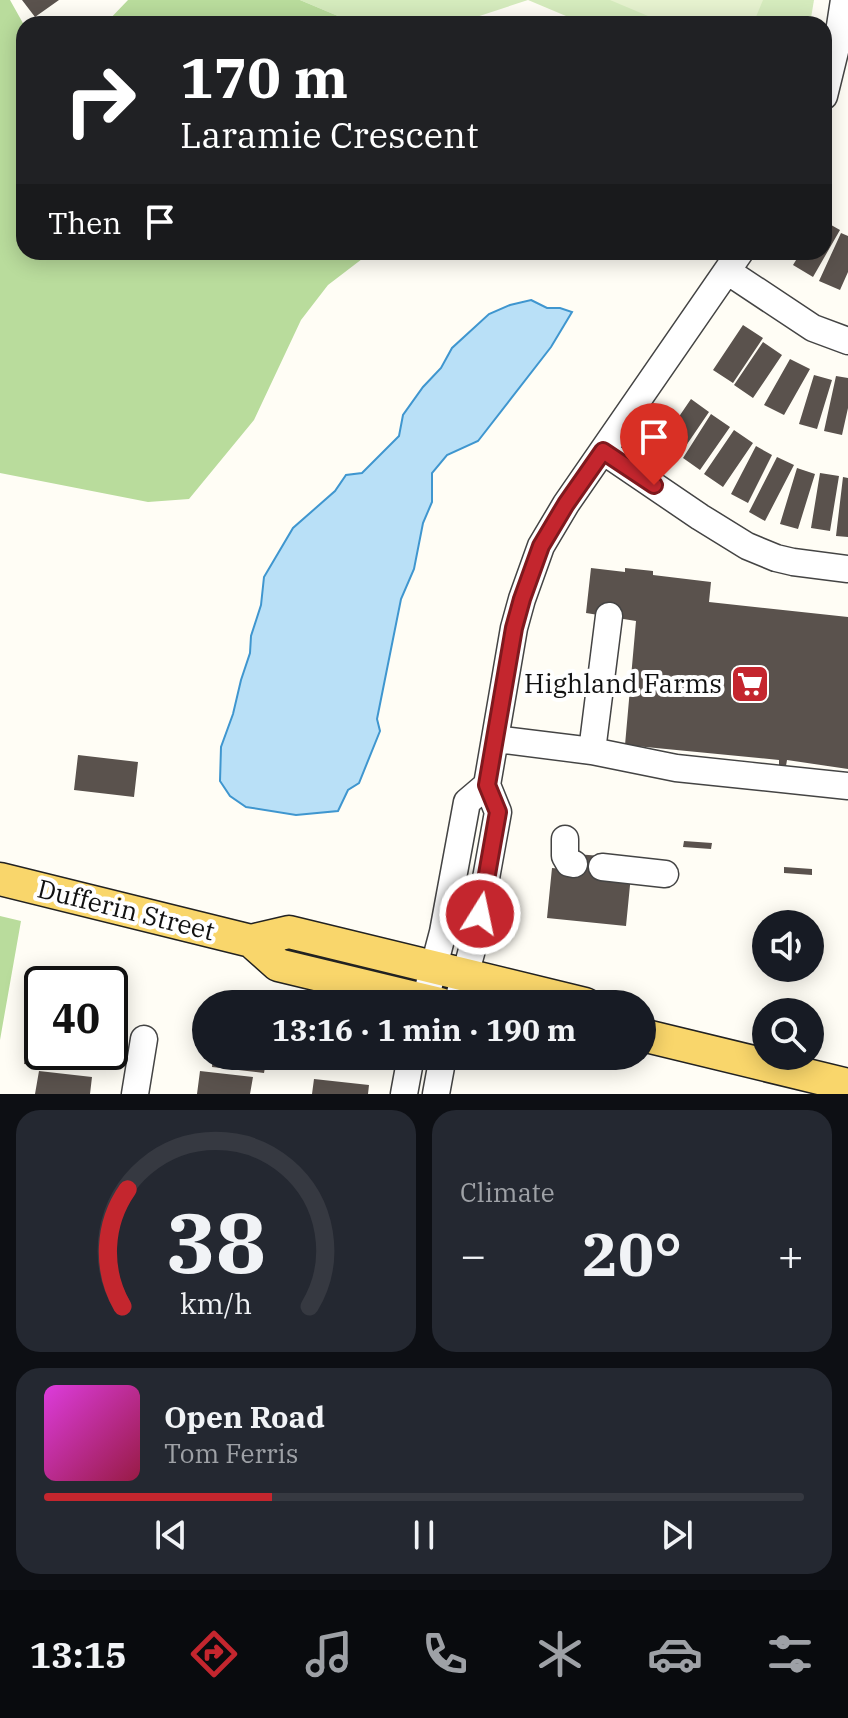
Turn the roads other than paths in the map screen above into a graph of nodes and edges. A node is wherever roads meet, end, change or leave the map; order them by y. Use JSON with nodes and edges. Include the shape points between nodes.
{"nodes":[{"id":1,"x":844,"y":0,"type":"edge"},
{"id":2,"x":832,"y":97,"type":"edge"},
{"id":3,"x":734,"y":261,"type":"edge"},
{"id":4,"x":848,"y":341,"type":"edge"},
{"id":5,"x":603,"y":451,"type":"junction"},
{"id":6,"x":848,"y":569,"type":"edge"},
{"id":7,"x":609,"y":616,"type":"dead end"},
{"id":8,"x":496,"y":739,"type":"junction"},
{"id":9,"x":592,"y":751,"type":"junction"},
{"id":10,"x":487,"y":785,"type":"junction"},
{"id":11,"x":848,"y":786,"type":"edge"},
{"id":12,"x":602,"y":867,"type":"dead end"},
{"id":13,"x":665,"y":874,"type":"dead end"},
{"id":14,"x":0,"y":879,"type":"edge"},
{"id":15,"x":251,"y":941,"type":"junction"},
{"id":16,"x":433,"y":967,"type":"junction"},
{"id":17,"x":378,"y":990,"type":"edge"},
{"id":18,"x":431,"y":990,"type":"edge"},
{"id":19,"x":461,"y":990,"type":"edge"},
{"id":20,"x":656,"y":1038,"type":"edge"},
{"id":21,"x":144,"y":1039,"type":"dead end"},
{"id":22,"x":408,"y":1070,"type":"edge"},
{"id":23,"x":440,"y":1070,"type":"edge"},
{"id":24,"x":848,"y":1085,"type":"edge"},
{"id":25,"x":135,"y":1094,"type":"edge"},
{"id":26,"x":404,"y":1094,"type":"edge"},
{"id":27,"x":436,"y":1094,"type":"edge"}],
"edges":[{"from":1,"to":2,"type":"street"},
{"from":3,"to":4,"type":"street","via":[[813,328]]},
{"from":3,"to":5,"type":"street"},
{"from":5,"to":6,"type":"street","via":[[747,546],[793,562]]},
{"from":5,"to":8,"type":"street","via":[[541,546],[514,628]]},
{"from":7,"to":9,"type":"street"},
{"from":8,"to":9,"type":"street"},
{"from":8,"to":10,"type":"street"},
{"from":9,"to":11,"type":"street","via":[[676,768]]},
{"from":10,"to":16,"type":"street","via":[[467,802]]},
{"from":10,"to":19,"type":"street","via":[[498,812]]},
{"from":12,"to":13,"type":"street"},
{"from":14,"to":15,"type":"main road","name":"Dufferin Street"},
{"from":15,"to":16,"type":"main road","name":"Dufferin Street","via":[[289,932]]},
{"from":15,"to":17,"type":"main road","name":"Dufferin Street","via":[[278,965]]},
{"from":16,"to":18,"type":"street"},
{"from":16,"to":19,"type":"main road","name":"Dufferin Street"},
{"from":20,"to":24,"type":"main road"},
{"from":21,"to":25,"type":"street"},
{"from":22,"to":26,"type":"street"},
{"from":23,"to":27,"type":"street"}]}
